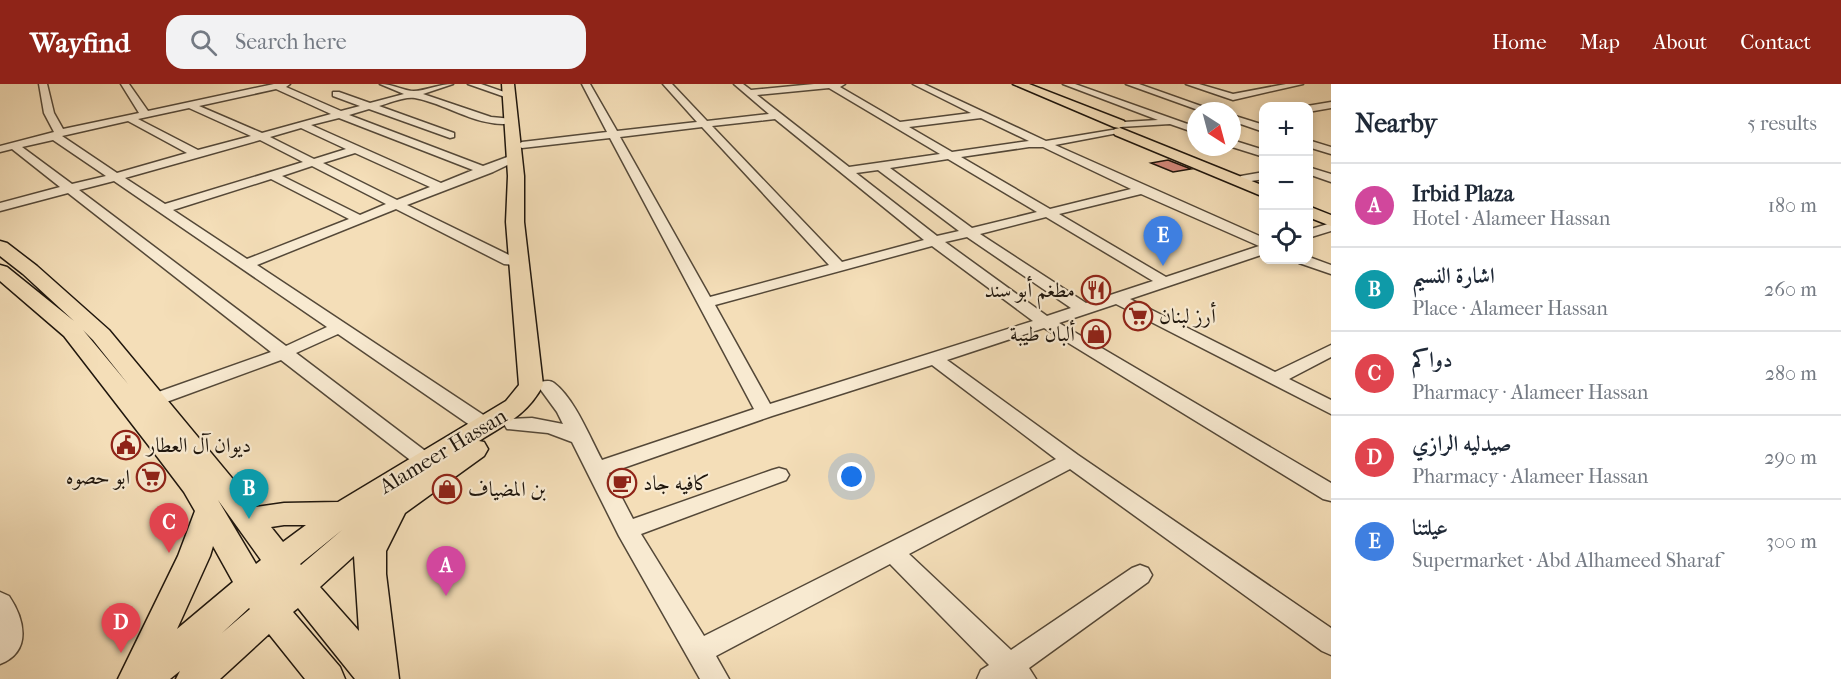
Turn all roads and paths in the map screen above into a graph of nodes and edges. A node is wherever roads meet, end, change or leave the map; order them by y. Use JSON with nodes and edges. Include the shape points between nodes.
{"nodes":[{"id":1,"x":43,"y":84,"type":"edge"},
{"id":2,"x":125,"y":84,"type":"edge"},
{"id":3,"x":384,"y":84,"type":"edge"},
{"id":4,"x":449,"y":84,"type":"edge"},
{"id":5,"x":472,"y":84,"type":"edge"},
{"id":6,"x":586,"y":84,"type":"edge"},
{"id":7,"x":667,"y":84,"type":"edge"},
{"id":8,"x":846,"y":84,"type":"edge"},
{"id":9,"x":917,"y":84,"type":"edge"},
{"id":10,"x":1009,"y":84,"type":"edge"},
{"id":11,"x":1019,"y":84,"type":"edge"},
{"id":12,"x":1067,"y":84,"type":"edge"},
{"id":13,"x":1130,"y":84,"type":"edge"},
{"id":14,"x":1190,"y":84,"type":"edge"},
{"id":15,"x":1249,"y":84,"type":"edge"},
{"id":16,"x":1299,"y":84,"type":"edge"},
{"id":17,"x":282,"y":85,"type":"edge"},
{"id":18,"x":830,"y":85,"type":"edge"},
{"id":19,"x":511,"y":88,"type":"edge"},
{"id":20,"x":743,"y":88,"type":"edge"},
{"id":21,"x":1269,"y":90,"type":"junction"},
{"id":22,"x":336,"y":94,"type":"dead end"},
{"id":23,"x":413,"y":94,"type":"junction"},
{"id":24,"x":1187,"y":103,"type":"edge"},
{"id":25,"x":190,"y":105,"type":"junction"},
{"id":26,"x":1331,"y":105,"type":"edge"},
{"id":27,"x":369,"y":106,"type":"junction"},
{"id":28,"x":1313,"y":109,"type":"edge"},
{"id":29,"x":145,"y":114,"type":"junction"},
{"id":30,"x":339,"y":114,"type":"junction"},
{"id":31,"x":981,"y":115,"type":"junction"},
{"id":32,"x":775,"y":116,"type":"junction"},
{"id":33,"x":129,"y":118,"type":"junction"},
{"id":34,"x":1259,"y":118,"type":"edge"},
{"id":35,"x":1241,"y":120,"type":"edge"},
{"id":36,"x":1172,"y":121,"type":"junction"},
{"id":37,"x":1241,"y":123,"type":"edge"},
{"id":38,"x":704,"y":124,"type":"junction"},
{"id":39,"x":302,"y":125,"type":"junction"},
{"id":40,"x":898,"y":125,"type":"junction"},
{"id":41,"x":1187,"y":127,"type":"edge"},
{"id":42,"x":1122,"y":128,"type":"junction"},
{"id":43,"x":1259,"y":128,"type":"edge"},
{"id":44,"x":58,"y":134,"type":"junction"},
{"id":45,"x":612,"y":134,"type":"junction"},
{"id":46,"x":450,"y":135,"type":"dead end"},
{"id":47,"x":260,"y":136,"type":"junction"},
{"id":48,"x":1331,"y":140,"type":"edge"},
{"id":49,"x":516,"y":143,"type":"junction"},
{"id":50,"x":1037,"y":143,"type":"junction"},
{"id":51,"x":1313,"y":143,"type":"edge"},
{"id":52,"x":1313,"y":145,"type":"edge"},
{"id":53,"x":1241,"y":146,"type":"edge"},
{"id":54,"x":7,"y":147,"type":"edge"},
{"id":55,"x":357,"y":148,"type":"junction"},
{"id":56,"x":1331,"y":151,"type":"edge"},
{"id":57,"x":1259,"y":153,"type":"edge"},
{"id":58,"x":196,"y":154,"type":"junction"},
{"id":59,"x":950,"y":155,"type":"junction"},
{"id":60,"x":313,"y":162,"type":"junction"},
{"id":61,"x":880,"y":166,"type":"junction"},
{"id":62,"x":484,"y":171,"type":"junction"},
{"id":63,"x":845,"y":171,"type":"junction"},
{"id":64,"x":1313,"y":172,"type":"edge"},
{"id":65,"x":271,"y":175,"type":"junction"},
{"id":66,"x":118,"y":176,"type":"junction"},
{"id":67,"x":1259,"y":176,"type":"edge"},
{"id":68,"x":1245,"y":178,"type":"junction"},
{"id":69,"x":1331,"y":178,"type":"edge"},
{"id":70,"x":1259,"y":184,"type":"edge"},
{"id":71,"x":442,"y":188,"type":"junction"},
{"id":72,"x":70,"y":189,"type":"junction"},
{"id":73,"x":1142,"y":190,"type":"junction"},
{"id":74,"x":1259,"y":190,"type":"edge"},
{"id":75,"x":396,"y":205,"type":"junction"},
{"id":76,"x":0,"y":207,"type":"edge"},
{"id":77,"x":1313,"y":207,"type":"edge"},
{"id":78,"x":165,"y":208,"type":"junction"},
{"id":79,"x":1047,"y":212,"type":"junction"},
{"id":80,"x":1313,"y":213,"type":"edge"},
{"id":81,"x":1331,"y":214,"type":"edge"},
{"id":82,"x":359,"y":219,"type":"junction"},
{"id":83,"x":1331,"y":221,"type":"edge"},
{"id":84,"x":1331,"y":226,"type":"edge"},
{"id":85,"x":969,"y":232,"type":"junction"},
{"id":86,"x":1313,"y":232,"type":"edge"},
{"id":87,"x":934,"y":241,"type":"junction"},
{"id":88,"x":1259,"y":241,"type":"edge"},
{"id":89,"x":0,"y":247,"type":"edge"},
{"id":90,"x":1259,"y":250,"type":"edge"},
{"id":91,"x":520,"y":263,"type":"junction"},
{"id":92,"x":1313,"y":263,"type":"edge"},
{"id":93,"x":245,"y":265,"type":"junction"},
{"id":94,"x":839,"y":267,"type":"junction"},
{"id":95,"x":1331,"y":270,"type":"edge"},
{"id":96,"x":1,"y":273,"type":"edge"},
{"id":97,"x":1163,"y":281,"type":"junction"},
{"id":98,"x":1115,"y":297,"type":"junction"},
{"id":99,"x":705,"y":303,"type":"junction"},
{"id":100,"x":1082,"y":308,"type":"junction"},
{"id":101,"x":1044,"y":321,"type":"junction"},
{"id":102,"x":341,"y":327,"type":"junction"},
{"id":103,"x":1331,"y":350,"type":"edge"},
{"id":104,"x":283,"y":353,"type":"junction"},
{"id":105,"x":934,"y":359,"type":"junction"},
{"id":106,"x":1275,"y":379,"type":"junction"},
{"id":107,"x":547,"y":386,"type":"junction"},
{"id":108,"x":154,"y":400,"type":"junction"},
{"id":109,"x":1331,"y":408,"type":"edge"},
{"id":110,"x":765,"y":412,"type":"junction"},
{"id":111,"x":514,"y":424,"type":"junction"},
{"id":112,"x":484,"y":425,"type":"junction"},
{"id":113,"x":580,"y":438,"type":"junction"},
{"id":114,"x":1071,"y":460,"type":"junction"},
{"id":115,"x":425,"y":461,"type":"junction"},
{"id":116,"x":596,"y":470,"type":"junction"},
{"id":117,"x":778,"y":475,"type":"dead end"},
{"id":118,"x":1331,"y":494,"type":"edge"},
{"id":119,"x":396,"y":503,"type":"junction"},
{"id":120,"x":209,"y":512,"type":"junction"},
{"id":121,"x":343,"y":513,"type":"junction"},
{"id":122,"x":249,"y":519,"type":"junction"},
{"id":123,"x":627,"y":530,"type":"junction"},
{"id":124,"x":892,"y":553,"type":"junction"},
{"id":125,"x":290,"y":575,"type":"junction"},
{"id":126,"x":1140,"y":575,"type":"dead end"},
{"id":127,"x":261,"y":600,"type":"junction"},
{"id":128,"x":0,"y":603,"type":"edge"},
{"id":129,"x":1331,"y":643,"type":"edge"},
{"id":130,"x":0,"y":652,"type":"edge"},
{"id":131,"x":698,"y":652,"type":"junction"},
{"id":132,"x":1007,"y":675,"type":"edge"},
{"id":133,"x":136,"y":679,"type":"edge"},
{"id":134,"x":144,"y":679,"type":"edge"},
{"id":135,"x":194,"y":679,"type":"edge"},
{"id":136,"x":315,"y":679,"type":"edge"},
{"id":137,"x":321,"y":679,"type":"edge"},
{"id":138,"x":327,"y":679,"type":"edge"},
{"id":139,"x":379,"y":679,"type":"edge"},
{"id":140,"x":715,"y":679,"type":"edge"}],
"edges":[{"from":1,"to":44,"type":"street"},
{"from":2,"to":29,"type":"street"},
{"from":3,"to":23,"type":"street"},
{"from":4,"to":23,"type":"street"},
{"from":5,"to":19,"type":"street"},
{"from":6,"to":45,"type":"street"},
{"from":7,"to":38,"type":"street"},
{"from":8,"to":18,"type":"street"},
{"from":9,"to":31,"type":"street"},
{"from":10,"to":42,"type":"main road"},
{"from":11,"to":42,"type":"main road"},
{"from":12,"to":36,"type":"street"},
{"from":13,"to":24,"type":"street"},
{"from":14,"to":21,"type":"street","via":[[1232,97]]},
{"from":15,"to":21,"type":"street"},
{"from":16,"to":21,"type":"street"},
{"from":17,"to":25,"type":"street","via":[[218,94]]},
{"from":17,"to":30,"type":"street"},
{"from":18,"to":20,"type":"street"},
{"from":18,"to":40,"type":"street"},
{"from":19,"to":49,"type":"main road","name":"Alameer Hassan"},
{"from":20,"to":32,"type":"street"},
{"from":22,"to":27,"type":"street"},
{"from":23,"to":27,"type":"street"},
{"from":23,"to":49,"type":"street","via":[[490,120]]},
{"from":25,"to":29,"type":"street"},
{"from":25,"to":47,"type":"street"},
{"from":26,"to":28,"type":"street"},
{"from":27,"to":30,"type":"street"},
{"from":27,"to":46,"type":"street"},
{"from":29,"to":33,"type":"street"},
{"from":30,"to":39,"type":"street"},
{"from":30,"to":62,"type":"street"},
{"from":31,"to":40,"type":"street"},
{"from":31,"to":50,"type":"street"},
{"from":32,"to":38,"type":"street"},
{"from":32,"to":63,"type":"street"},
{"from":33,"to":44,"type":"street"},
{"from":33,"to":58,"type":"street"},
{"from":34,"to":35,"type":"street"},
{"from":36,"to":41,"type":"street"},
{"from":36,"to":42,"type":"street"},
{"from":37,"to":43,"type":"street"},
{"from":38,"to":45,"type":"street"},
{"from":38,"to":94,"type":"street"},
{"from":39,"to":47,"type":"street"},
{"from":39,"to":55,"type":"street"},
{"from":40,"to":59,"type":"street"},
{"from":42,"to":50,"type":"street"},
{"from":42,"to":68,"type":"main road"},
{"from":42,"to":74,"type":"main road"},
{"from":44,"to":54,"type":"street"},
{"from":44,"to":66,"type":"street"},
{"from":45,"to":49,"type":"street"},
{"from":45,"to":99,"type":"street"},
{"from":47,"to":58,"type":"street"},
{"from":47,"to":60,"type":"street"},
{"from":48,"to":51,"type":"street"},
{"from":49,"to":62,"type":"street"},
{"from":49,"to":91,"type":"main road","name":"Alameer Hassan","via":[[515,222]]},
{"from":49,"to":107,"type":"main road","name":"Alameer Hassan","via":[[526,172],[523,221]]},
{"from":50,"to":59,"type":"street"},
{"from":50,"to":73,"type":"street"},
{"from":52,"to":56,"type":"street"},
{"from":53,"to":57,"type":"street"},
{"from":54,"to":72,"type":"street"},
{"from":55,"to":60,"type":"street"},
{"from":55,"to":71,"type":"street"},
{"from":58,"to":66,"type":"street"},
{"from":59,"to":61,"type":"street"},
{"from":59,"to":79,"type":"street"},
{"from":60,"to":65,"type":"street"},
{"from":60,"to":75,"type":"street"},
{"from":61,"to":63,"type":"street"},
{"from":61,"to":85,"type":"street"},
{"from":62,"to":71,"type":"street"},
{"from":63,"to":87,"type":"street"},
{"from":64,"to":69,"type":"street"},
{"from":65,"to":78,"type":"street"},
{"from":65,"to":82,"type":"street"},
{"from":66,"to":72,"type":"street"},
{"from":66,"to":78,"type":"street"},
{"from":67,"to":68,"type":"street"},
{"from":68,"to":70,"type":"main road"},
{"from":71,"to":75,"type":"street"},
{"from":72,"to":76,"type":"street"},
{"from":72,"to":104,"type":"street"},
{"from":73,"to":79,"type":"street"},
{"from":73,"to":88,"type":"street"},
{"from":75,"to":82,"type":"street"},
{"from":75,"to":91,"type":"street"},
{"from":77,"to":81,"type":"main road"},
{"from":78,"to":93,"type":"street"},
{"from":79,"to":85,"type":"street"},
{"from":79,"to":97,"type":"street"},
{"from":80,"to":83,"type":"main road"},
{"from":82,"to":93,"type":"street"},
{"from":84,"to":86,"type":"street"},
{"from":85,"to":87,"type":"street"},
{"from":85,"to":100,"type":"street"},
{"from":87,"to":94,"type":"street"},
{"from":87,"to":101,"type":"street"},
{"from":89,"to":108,"type":"main road","via":[[91,324]]},
{"from":90,"to":97,"type":"street"},
{"from":91,"to":112,"type":"main road","name":"Alameer Hassan","via":[[531,385],[515,407]]},
{"from":92,"to":95,"type":"street"},
{"from":93,"to":102,"type":"street"},
{"from":94,"to":99,"type":"street"},
{"from":96,"to":120,"type":"main road","via":[[72,331],[195,486]]},
{"from":97,"to":98,"type":"street"},
{"from":98,"to":100,"type":"street"},
{"from":98,"to":106,"type":"street"},
{"from":99,"to":110,"type":"street"},
{"from":100,"to":101,"type":"street"},
{"from":101,"to":105,"type":"street"},
{"from":101,"to":118,"type":"street"},
{"from":102,"to":104,"type":"street"},
{"from":102,"to":112,"type":"street"},
{"from":103,"to":106,"type":"street"},
{"from":104,"to":108,"type":"street"},
{"from":104,"to":115,"type":"street"},
{"from":105,"to":110,"type":"street"},
{"from":105,"to":114,"type":"street"},
{"from":106,"to":109,"type":"street"},
{"from":107,"to":111,"type":"main road","name":"Alameer Hassan","via":[[535,406]]},
{"from":107,"to":113,"type":"street","via":[[566,410]]},
{"from":108,"to":122,"type":"main road"},
{"from":110,"to":116,"type":"street"},
{"from":111,"to":113,"type":"street","via":[[548,426]]},
{"from":111,"to":119,"type":"main road","name":"Alameer Hassan"},
{"from":112,"to":115,"type":"main road","name":"Alameer Hassan"},
{"from":113,"to":116,"type":"street"},
{"from":114,"to":124,"type":"street"},
{"from":114,"to":129,"type":"street"},
{"from":115,"to":121,"type":"main road","name":"Alameer Hassan"},
{"from":116,"to":123,"type":"street"},
{"from":117,"to":123,"type":"street"},
{"from":119,"to":125,"type":"main road","name":"Alameer Hassan"},
{"from":119,"to":139,"type":"main road","via":[[370,551]]},
{"from":120,"to":127,"type":"main road"},
{"from":120,"to":133,"type":"main road","via":[[194,555]]},
{"from":121,"to":122,"type":"main road"},
{"from":121,"to":125,"type":"main road","name":"Alameer Hassan"},
{"from":122,"to":125,"type":"main road"},
{"from":123,"to":131,"type":"street"},
{"from":124,"to":131,"type":"street"},
{"from":124,"to":132,"type":"street"},
{"from":125,"to":127,"type":"main road","name":"Alameer Hassan"},
{"from":125,"to":139,"type":"main road"},
{"from":126,"to":132,"type":"street"},
{"from":127,"to":134,"type":"main road","name":"Alameer Hassan"},
{"from":127,"to":135,"type":"main road","name":"Alameer Hassan"},
{"from":127,"to":138,"type":"main road"},
{"from":128,"to":130,"type":"street","via":[[11,620],[12,631]]},
{"from":131,"to":140,"type":"street"},
{"from":136,"to":137,"type":"main road"}]}
